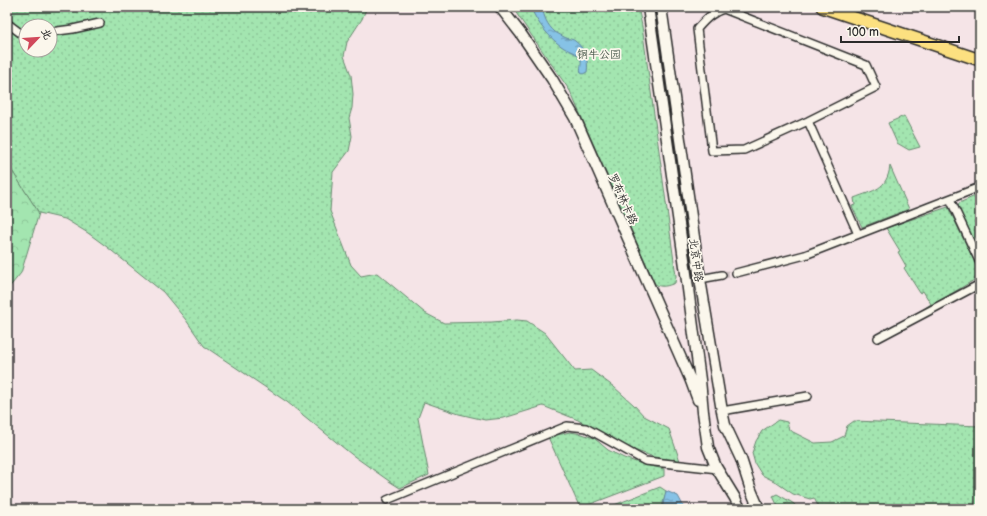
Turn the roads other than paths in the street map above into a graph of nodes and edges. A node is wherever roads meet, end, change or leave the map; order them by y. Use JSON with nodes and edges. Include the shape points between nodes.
{"nodes":[{"id":1,"x":500,"y":7,"type":"edge"},
{"id":2,"x":648,"y":7,"type":"edge"},
{"id":3,"x":661,"y":7,"type":"edge"},
{"id":4,"x":822,"y":7,"type":"edge"},
{"id":5,"x":7,"y":23,"type":"edge"},
{"id":6,"x":100,"y":23,"type":"dead end"},
{"id":7,"x":18,"y":31,"type":"edge"},
{"id":8,"x":58,"y":31,"type":"edge"},
{"id":9,"x":980,"y":60,"type":"edge"},
{"id":10,"x":808,"y":121,"type":"junction"},
{"id":11,"x":980,"y":187,"type":"edge"},
{"id":12,"x":950,"y":199,"type":"junction"},
{"id":13,"x":858,"y":234,"type":"junction"},
{"id":14,"x":980,"y":263,"type":"edge"},
{"id":15,"x":736,"y":273,"type":"tunnel mouth"},
{"id":16,"x":722,"y":275,"type":"tunnel mouth"},
{"id":17,"x":700,"y":279,"type":"junction"},
{"id":18,"x":980,"y":284,"type":"edge"},
{"id":19,"x":878,"y":338,"type":"dead end"},
{"id":20,"x":808,"y":396,"type":"dead end"},
{"id":21,"x":722,"y":411,"type":"junction"},
{"id":22,"x":703,"y":412,"type":"junction"},
{"id":23,"x":718,"y":469,"type":"junction"},
{"id":24,"x":387,"y":500,"type":"dead end"},
{"id":25,"x":740,"y":509,"type":"edge"},
{"id":26,"x":759,"y":509,"type":"edge"}],
"edges":[{"from":1,"to":22,"type":"main road","name":"罗布林卡路","via":[[552,79],[574,118]]},
{"from":2,"to":22,"type":"main road","name":"北京中路"},
{"from":3,"to":17,"type":"main road","name":"北京中路"},
{"from":4,"to":9,"type":"main road"},
{"from":5,"to":7,"type":"street"},
{"from":6,"to":8,"type":"street"},
{"from":10,"to":10,"type":"street","via":[[744,150],[712,151],[697,29],[707,18],[724,9],[866,66],[876,87]]},
{"from":10,"to":13,"type":"street"},
{"from":11,"to":12,"type":"street"},
{"from":12,"to":13,"type":"street"},
{"from":12,"to":14,"type":"street"},
{"from":13,"to":15,"type":"street","via":[[804,255]]},
{"from":16,"to":17,"type":"street"},
{"from":17,"to":21,"type":"main road","name":"北京中路"},
{"from":18,"to":19,"type":"street"},
{"from":20,"to":21,"type":"street"},
{"from":21,"to":26,"type":"main road","name":"北京中路","via":[[725,425]]},
{"from":22,"to":23,"type":"main road","name":"北京中路","via":[[708,446]]},
{"from":23,"to":24,"type":"street","via":[[645,461],[586,428],[566,426]]},
{"from":23,"to":25,"type":"main road","name":"北京中路"}]}
